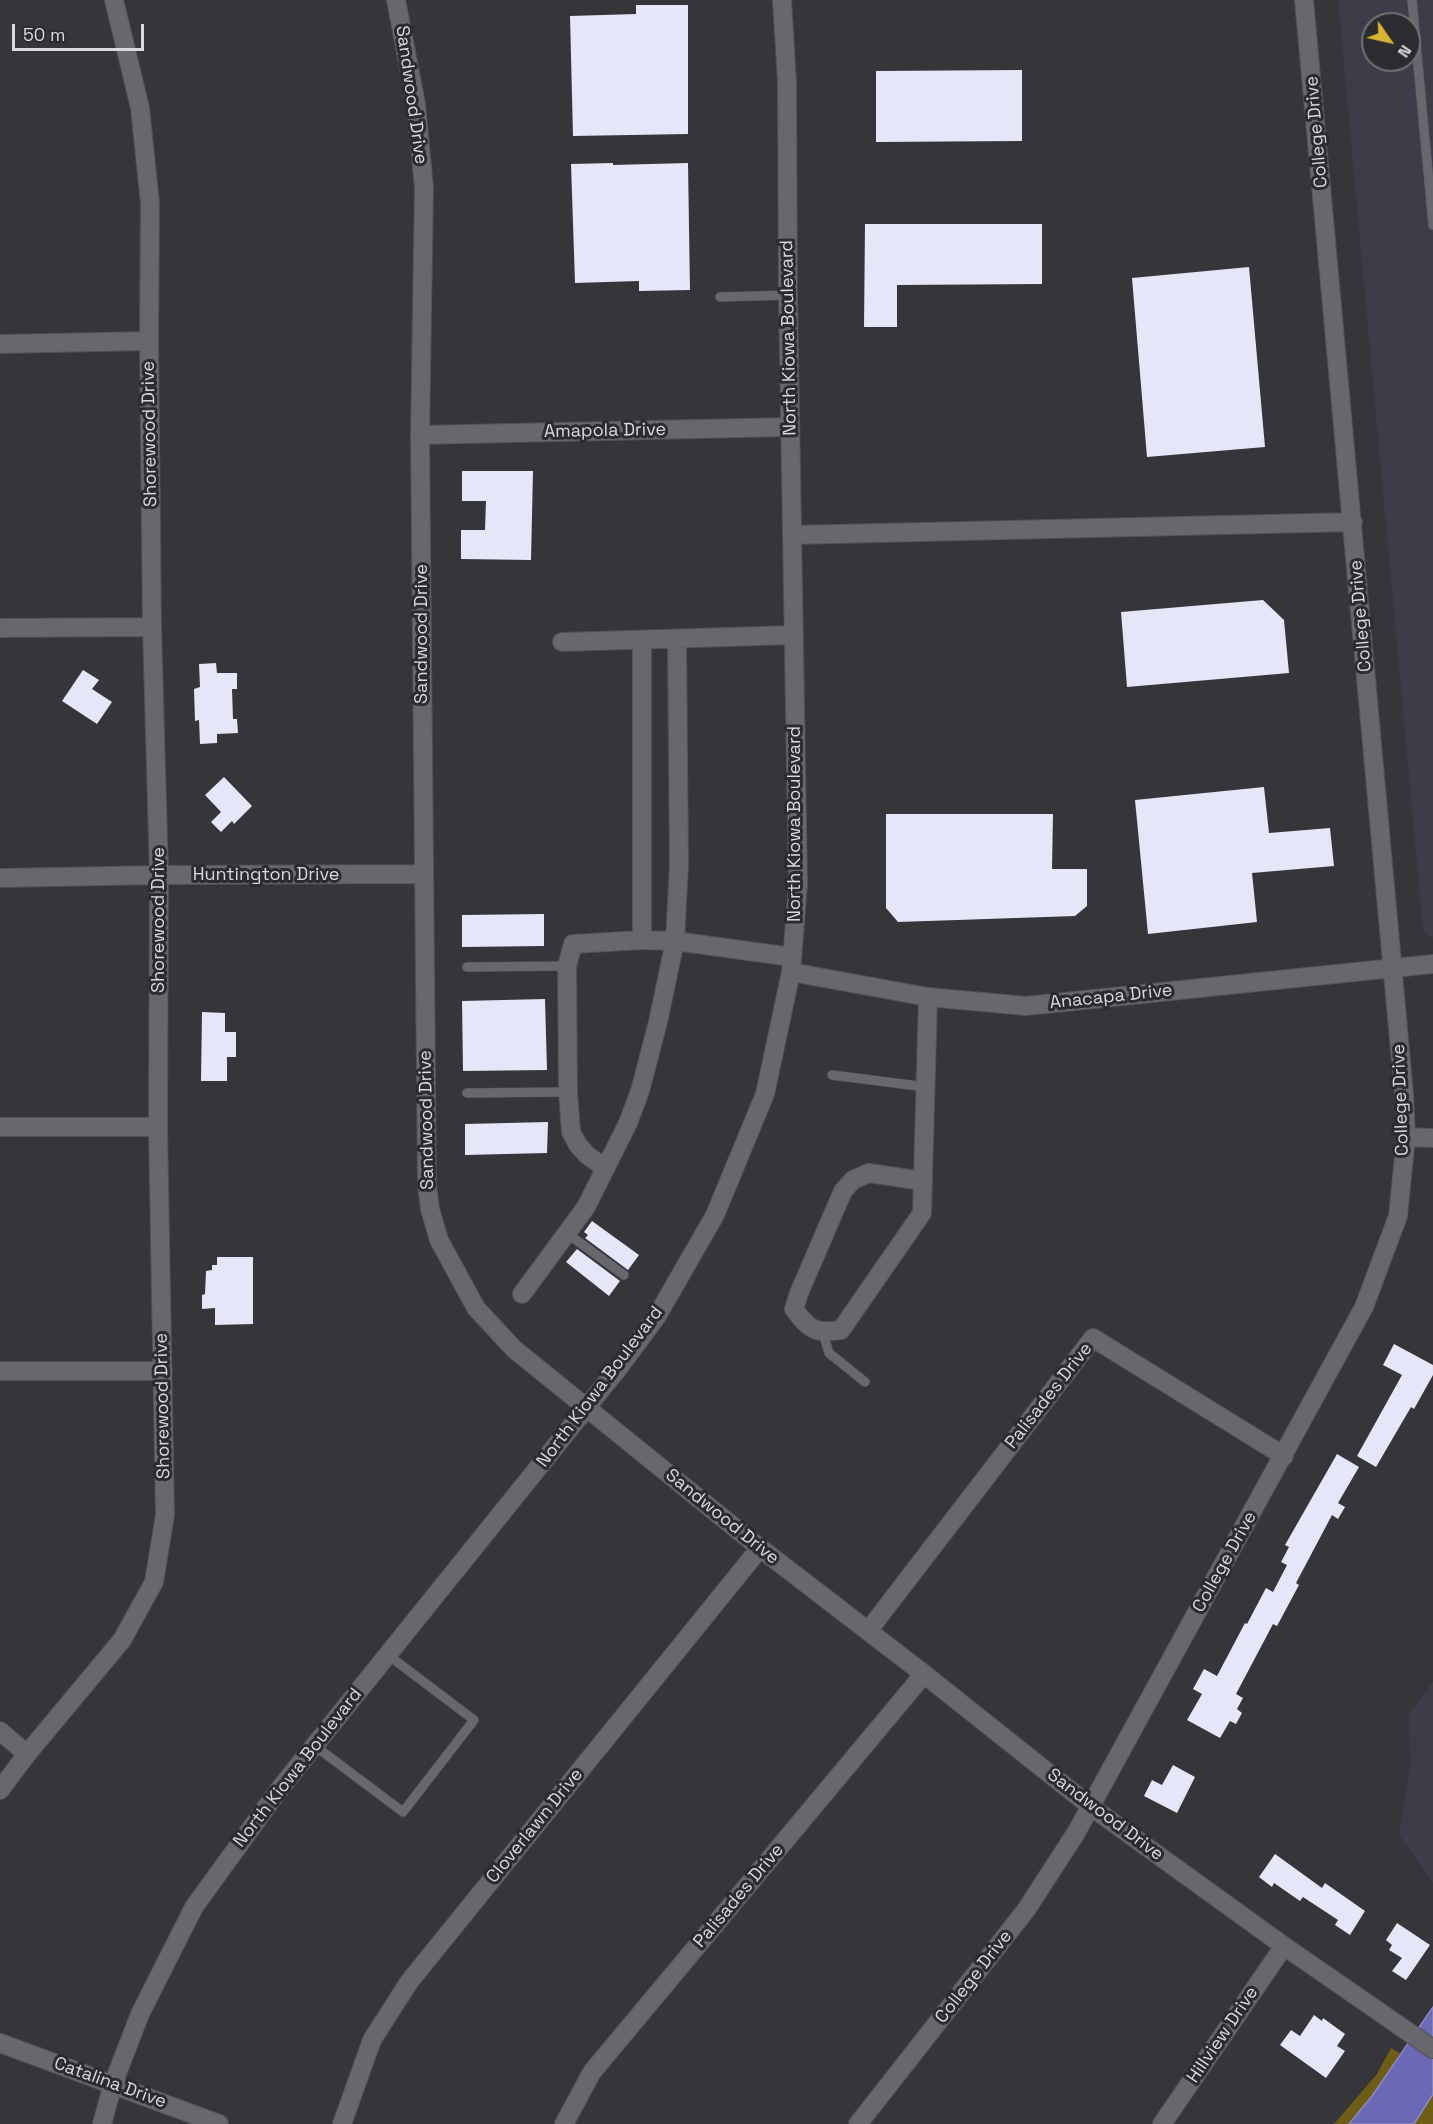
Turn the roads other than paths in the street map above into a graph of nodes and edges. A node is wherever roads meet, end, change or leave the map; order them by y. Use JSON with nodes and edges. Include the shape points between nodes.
{"nodes":[{"id":1,"x":114,"y":0,"type":"edge"},
{"id":2,"x":396,"y":0,"type":"edge"},
{"id":3,"x":782,"y":0,"type":"edge"},
{"id":4,"x":1304,"y":0,"type":"edge"},
{"id":5,"x":1412,"y":0,"type":"edge"},
{"id":6,"x":1433,"y":225,"type":"edge"},
{"id":7,"x":788,"y":295,"type":"junction"},
{"id":8,"x":720,"y":297,"type":"dead end"},
{"id":9,"x":148,"y":341,"type":"junction"},
{"id":10,"x":0,"y":344,"type":"edge"},
{"id":11,"x":790,"y":427,"type":"junction"},
{"id":12,"x":420,"y":435,"type":"junction"},
{"id":13,"x":1353,"y":522,"type":"junction"},
{"id":14,"x":792,"y":535,"type":"junction"},
{"id":15,"x":152,"y":627,"type":"junction"},
{"id":16,"x":0,"y":628,"type":"edge"},
{"id":17,"x":794,"y":636,"type":"junction"},
{"id":18,"x":677,"y":639,"type":"junction"},
{"id":19,"x":642,"y":640,"type":"junction"},
{"id":20,"x":562,"y":642,"type":"dead end"},
{"id":21,"x":424,"y":874,"type":"junction"},
{"id":22,"x":159,"y":875,"type":"junction"},
{"id":23,"x":0,"y":878,"type":"edge"},
{"id":24,"x":642,"y":940,"type":"junction"},
{"id":25,"x":675,"y":941,"type":"junction"},
{"id":26,"x":1433,"y":964,"type":"edge"},
{"id":27,"x":791,"y":965,"type":"junction"},
{"id":28,"x":567,"y":966,"type":"junction"},
{"id":29,"x":467,"y":967,"type":"dead end"},
{"id":30,"x":1394,"y":968,"type":"junction"},
{"id":31,"x":928,"y":997,"type":"junction"},
{"id":32,"x":832,"y":1075,"type":"dead end"},
{"id":33,"x":926,"y":1087,"type":"junction"},
{"id":34,"x":568,"y":1092,"type":"junction"},
{"id":35,"x":467,"y":1093,"type":"dead end"},
{"id":36,"x":0,"y":1127,"type":"edge"},
{"id":37,"x":158,"y":1127,"type":"junction"},
{"id":38,"x":1406,"y":1137,"type":"junction"},
{"id":39,"x":1433,"y":1138,"type":"edge"},
{"id":40,"x":605,"y":1168,"type":"junction"},
{"id":41,"x":923,"y":1181,"type":"junction"},
{"id":42,"x":568,"y":1234,"type":"junction"},
{"id":43,"x":624,"y":1275,"type":"dead end"},
{"id":44,"x":522,"y":1294,"type":"dead end"},
{"id":45,"x":823,"y":1333,"type":"junction"},
{"id":46,"x":0,"y":1371,"type":"edge"},
{"id":47,"x":163,"y":1371,"type":"junction"},
{"id":48,"x":865,"y":1382,"type":"dead end"},
{"id":49,"x":587,"y":1407,"type":"junction"},
{"id":50,"x":1284,"y":1456,"type":"junction"},
{"id":51,"x":760,"y":1548,"type":"junction"},
{"id":52,"x":868,"y":1631,"type":"junction"},
{"id":53,"x":388,"y":1655,"type":"junction"},
{"id":54,"x":924,"y":1674,"type":"junction"},
{"id":55,"x":0,"y":1731,"type":"edge"},
{"id":56,"x":315,"y":1746,"type":"junction"},
{"id":57,"x":27,"y":1754,"type":"junction"},
{"id":58,"x":0,"y":1790,"type":"edge"},
{"id":59,"x":1090,"y":1806,"type":"junction"},
{"id":60,"x":1284,"y":1946,"type":"junction"},
{"id":61,"x":0,"y":2043,"type":"edge"},
{"id":62,"x":1433,"y":2049,"type":"edge"},
{"id":63,"x":113,"y":2084,"type":"junction"},
{"id":64,"x":102,"y":2124,"type":"edge"},
{"id":65,"x":219,"y":2124,"type":"edge"},
{"id":66,"x":342,"y":2124,"type":"edge"},
{"id":67,"x":564,"y":2124,"type":"edge"},
{"id":68,"x":858,"y":2124,"type":"edge"},
{"id":69,"x":1162,"y":2124,"type":"edge"}],
"edges":[{"from":1,"to":9,"type":"street","name":"Shorewood Drive","via":[[140,108],[148,191]]},
{"from":2,"to":12,"type":"street","name":"Sandwood Drive","via":[[416,104],[423,188]]},
{"from":3,"to":7,"type":"street","name":"North Kiowa Boulevard","via":[[787,82]]},
{"from":4,"to":13,"type":"street","name":"College Drive"},
{"from":5,"to":6,"type":"lane"},
{"from":7,"to":8,"type":"lane"},
{"from":7,"to":11,"type":"street","name":"North Kiowa Boulevard"},
{"from":9,"to":10,"type":"street"},
{"from":9,"to":15,"type":"street","name":"Shorewood Drive"},
{"from":11,"to":12,"type":"street","name":"Amapola Drive"},
{"from":11,"to":14,"type":"street","name":"North Kiowa Boulevard"},
{"from":12,"to":21,"type":"street","name":"Sandwood Drive"},
{"from":13,"to":14,"type":"street"},
{"from":13,"to":30,"type":"street","name":"College Drive"},
{"from":14,"to":17,"type":"street","name":"North Kiowa Boulevard"},
{"from":15,"to":16,"type":"street"},
{"from":15,"to":22,"type":"street","name":"Shorewood Drive"},
{"from":17,"to":18,"type":"street"},
{"from":17,"to":27,"type":"street","name":"North Kiowa Boulevard","via":[[798,884]]},
{"from":18,"to":19,"type":"street"},
{"from":18,"to":25,"type":"street","via":[[680,865]]},
{"from":19,"to":20,"type":"street"},
{"from":19,"to":24,"type":"street"},
{"from":21,"to":22,"type":"street","name":"Huntington Drive"},
{"from":21,"to":49,"type":"street","name":"Sandwood Drive","via":[[427,1185],[439,1240],[476,1308],[514,1349]]},
{"from":22,"to":23,"type":"street","name":"Huntington Drive"},
{"from":22,"to":37,"type":"street","name":"Shorewood Drive"},
{"from":24,"to":25,"type":"street","name":"Anacapa Drive"},
{"from":24,"to":28,"type":"street","name":"Anacapa Drive","via":[[573,944]]},
{"from":25,"to":27,"type":"street","name":"Anacapa Drive"},
{"from":25,"to":40,"type":"street","via":[[640,1091]]},
{"from":26,"to":30,"type":"street","name":"Anacapa Drive"},
{"from":27,"to":31,"type":"street","name":"Anacapa Drive"},
{"from":27,"to":49,"type":"street","name":"North Kiowa Boulevard","via":[[765,1095],[716,1215],[657,1316]]},
{"from":28,"to":29,"type":"lane"},
{"from":28,"to":34,"type":"street"},
{"from":30,"to":31,"type":"street","name":"Anacapa Drive","via":[[1026,1006]]},
{"from":30,"to":38,"type":"street","name":"College Drive"},
{"from":31,"to":33,"type":"street"},
{"from":32,"to":33,"type":"lane"},
{"from":33,"to":41,"type":"street"},
{"from":34,"to":35,"type":"lane"},
{"from":34,"to":40,"type":"street","via":[[572,1132],[578,1145]]},
{"from":36,"to":37,"type":"street"},
{"from":37,"to":47,"type":"street","name":"Shorewood Drive"},
{"from":38,"to":39,"type":"street"},
{"from":38,"to":50,"type":"street","name":"College Drive","via":[[1398,1216],[1364,1307]]},
{"from":40,"to":42,"type":"street"},
{"from":41,"to":45,"type":"street","via":[[922,1213],[841,1330]]},
{"from":41,"to":45,"type":"street","via":[[869,1173],[853,1180],[843,1191],[794,1309],[806,1325]]},
{"from":42,"to":43,"type":"lane"},
{"from":42,"to":44,"type":"street"},
{"from":45,"to":48,"type":"lane","via":[[829,1353]]},
{"from":46,"to":47,"type":"street"},
{"from":47,"to":57,"type":"street","name":"Shorewood Drive","via":[[165,1515],[154,1582],[122,1640]]},
{"from":49,"to":51,"type":"street","name":"Sandwood Drive"},
{"from":49,"to":53,"type":"street","name":"North Kiowa Boulevard"},
{"from":50,"to":52,"type":"street","name":"Palisades Drive","via":[[1093,1338]]},
{"from":50,"to":59,"type":"street","name":"College Drive"},
{"from":51,"to":52,"type":"street","name":"Sandwood Drive"},
{"from":51,"to":66,"type":"street","name":"Cloverlawn Drive","via":[[409,1982],[372,2040]]},
{"from":52,"to":54,"type":"street","name":"Sandwood Drive"},
{"from":53,"to":56,"type":"street","name":"North Kiowa Boulevard"},
{"from":53,"to":56,"type":"lane","via":[[474,1720],[404,1812]]},
{"from":54,"to":59,"type":"street","name":"Sandwood Drive"},
{"from":54,"to":67,"type":"street","name":"Palisades Drive","via":[[592,2072]]},
{"from":55,"to":57,"type":"street"},
{"from":56,"to":63,"type":"street","name":"North Kiowa Boulevard","via":[[194,1906],[140,2014]]},
{"from":57,"to":58,"type":"street","name":"Shorewood Drive"},
{"from":59,"to":60,"type":"street","name":"Sandwood Drive"},
{"from":59,"to":68,"type":"street","name":"College Drive","via":[[1026,1910]]},
{"from":60,"to":62,"type":"street","name":"Sandwood Drive"},
{"from":60,"to":69,"type":"street","name":"Hillview Drive"},
{"from":61,"to":63,"type":"street","name":"Catalina Drive"},
{"from":63,"to":64,"type":"street","name":"North Kiowa Boulevard"},
{"from":63,"to":65,"type":"street","name":"Catalina Drive"}]}
